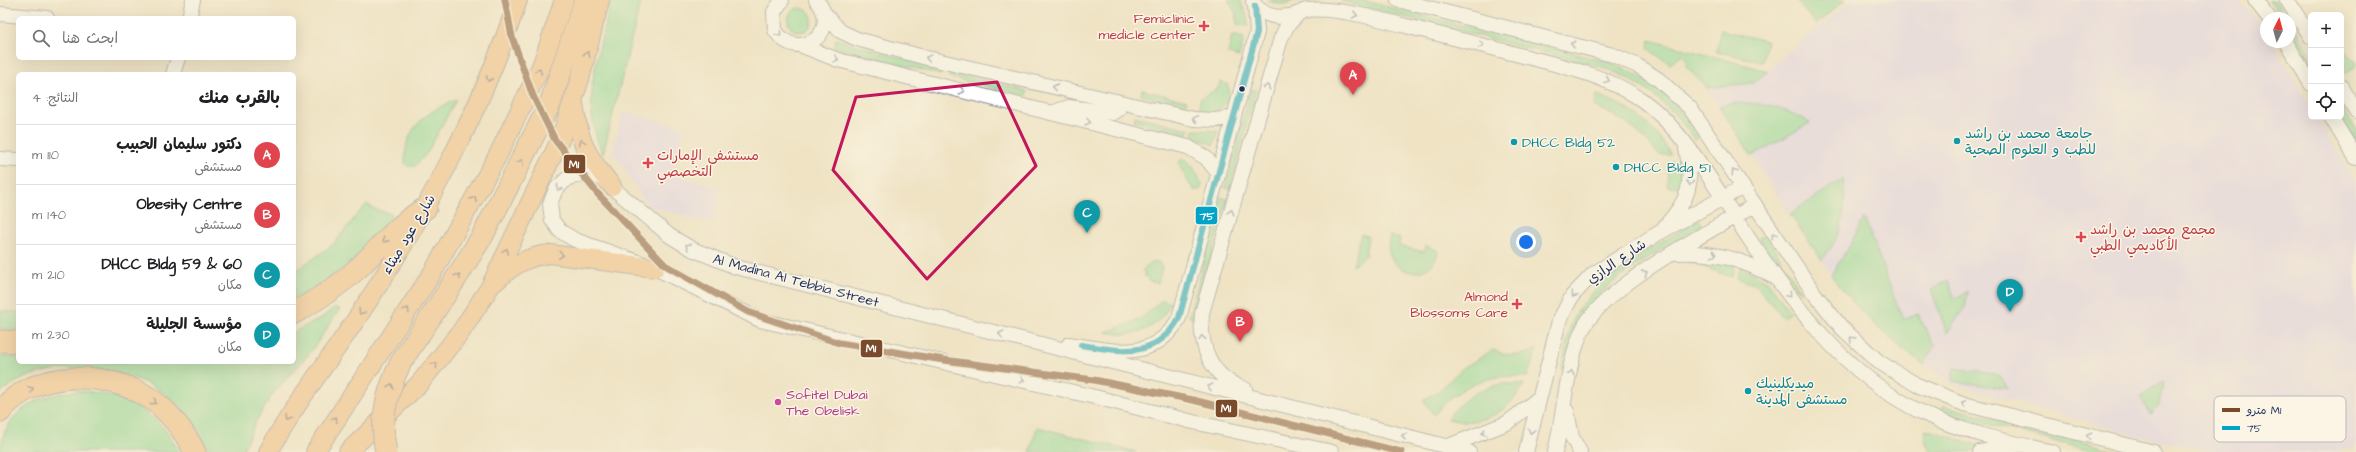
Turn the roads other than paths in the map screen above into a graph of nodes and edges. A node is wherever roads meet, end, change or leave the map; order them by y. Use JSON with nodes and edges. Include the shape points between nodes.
{"nodes":[{"id":1,"x":193,"y":0,"type":"edge"},
{"id":2,"x":518,"y":0,"type":"edge"},
{"id":3,"x":564,"y":0,"type":"edge"},
{"id":4,"x":585,"y":0,"type":"edge"},
{"id":5,"x":600,"y":0,"type":"edge"},
{"id":6,"x":816,"y":0,"type":"edge"},
{"id":7,"x":1312,"y":0,"type":"edge"},
{"id":8,"x":1398,"y":0,"type":"edge"},
{"id":9,"x":2255,"y":0,"type":"edge"},
{"id":10,"x":2287,"y":0,"type":"edge"},
{"id":11,"x":781,"y":1,"type":"edge"},
{"id":12,"x":1253,"y":3,"type":"edge"},
{"id":13,"x":1301,"y":12,"type":"junction"},
{"id":14,"x":2264,"y":12,"type":"edge"},
{"id":15,"x":0,"y":14,"type":"edge"},
{"id":16,"x":825,"y":14,"type":"junction"},
{"id":17,"x":24,"y":16,"type":"edge"},
{"id":18,"x":189,"y":16,"type":"edge"},
{"id":19,"x":2308,"y":32,"type":"edge"},
{"id":20,"x":800,"y":45,"type":"junction"},
{"id":21,"x":2290,"y":48,"type":"edge"},
{"id":22,"x":177,"y":60,"type":"edge"},
{"id":23,"x":174,"y":72,"type":"edge"},
{"id":24,"x":2308,"y":79,"type":"edge"},
{"id":25,"x":2344,"y":91,"type":"edge"},
{"id":26,"x":1116,"y":101,"type":"junction"},
{"id":27,"x":574,"y":102,"type":"junction"},
{"id":28,"x":2356,"y":111,"type":"edge"},
{"id":29,"x":1051,"y":113,"type":"junction"},
{"id":30,"x":1234,"y":117,"type":"junction"},
{"id":31,"x":2333,"y":120,"type":"edge"},
{"id":32,"x":1685,"y":145,"type":"junction"},
{"id":33,"x":2356,"y":158,"type":"edge"},
{"id":34,"x":0,"y":159,"type":"edge"},
{"id":35,"x":16,"y":160,"type":"edge"},
{"id":36,"x":1219,"y":174,"type":"junction"},
{"id":37,"x":612,"y":186,"type":"junction"},
{"id":38,"x":1744,"y":187,"type":"junction"},
{"id":39,"x":1723,"y":198,"type":"junction"},
{"id":40,"x":1755,"y":205,"type":"junction"},
{"id":41,"x":426,"y":208,"type":"junction"},
{"id":42,"x":1735,"y":217,"type":"junction"},
{"id":43,"x":1657,"y":234,"type":"junction"},
{"id":44,"x":1675,"y":252,"type":"junction"},
{"id":45,"x":655,"y":268,"type":"junction"},
{"id":46,"x":1774,"y":277,"type":"junction"},
{"id":47,"x":490,"y":287,"type":"junction"},
{"id":48,"x":296,"y":312,"type":"edge"},
{"id":49,"x":0,"y":341,"type":"edge"},
{"id":50,"x":16,"y":342,"type":"edge"},
{"id":51,"x":1039,"y":344,"type":"junction"},
{"id":52,"x":1884,"y":390,"type":"junction"},
{"id":53,"x":1933,"y":393,"type":"junction"},
{"id":54,"x":1540,"y":397,"type":"junction"},
{"id":55,"x":1265,"y":401,"type":"junction"},
{"id":56,"x":1565,"y":402,"type":"junction"},
{"id":57,"x":0,"y":412,"type":"edge"},
{"id":58,"x":2023,"y":445,"type":"junction"},
{"id":59,"x":1446,"y":447,"type":"junction"},
{"id":60,"x":195,"y":452,"type":"edge"},
{"id":61,"x":268,"y":452,"type":"edge"},
{"id":62,"x":315,"y":452,"type":"edge"},
{"id":63,"x":348,"y":452,"type":"edge"},
{"id":64,"x":386,"y":452,"type":"edge"},
{"id":65,"x":1332,"y":452,"type":"edge"},
{"id":66,"x":1469,"y":452,"type":"edge"},
{"id":67,"x":1526,"y":452,"type":"edge"},
{"id":68,"x":1555,"y":452,"type":"edge"},
{"id":69,"x":1580,"y":452,"type":"edge"},
{"id":70,"x":1980,"y":452,"type":"edge"},
{"id":71,"x":2053,"y":452,"type":"edge"},
{"id":72,"x":2154,"y":452,"type":"edge"}],
"edges":[{"from":1,"to":18,"type":"street"},
{"from":2,"to":41,"type":"main road","name":"شارع عود ميثاء","one_way":true,"via":[[485,89]]},
{"from":62,"to":3,"type":"main road","one_way":true,"via":[[433,272],[498,155],[542,64]]},
{"from":64,"to":4,"type":"highway","one_way":true,"bridge":true,"via":[[383,424],[385,407],[396,372],[483,235],[550,104]]},
{"from":27,"to":5,"type":"main road","one_way":true},
{"from":6,"to":16,"type":"street"},
{"from":7,"to":13,"type":"street"},
{"from":38,"to":8,"type":"street","one_way":true,"via":[[1690,108],[1670,88],[1638,66],[1600,51]]},
{"from":9,"to":14,"type":"street"},
{"from":10,"to":19,"type":"street"},
{"from":11,"to":20,"type":"street","one_way":true,"via":[[774,12],[775,30],[788,42]]},
{"from":12,"to":13,"type":"street","via":[[1264,13],[1276,17],[1288,17]]},
{"from":12,"to":30,"type":"street","via":[[1257,32]]},
{"from":13,"to":32,"type":"street","one_way":true,"via":[[1318,8],[1332,10],[1589,73],[1618,85],[1644,101],[1658,113]]},
{"from":55,"to":13,"type":"street","one_way":true,"via":[[1259,394],[1234,385],[1222,376],[1206,353],[1201,329],[1204,307],[1281,38],[1287,26]]},
{"from":15,"to":17,"type":"street"},
{"from":16,"to":20,"type":"street","via":[[820,35],[807,44]]},
{"from":26,"to":16,"type":"street","one_way":true,"via":[[927,58],[857,39],[840,31]]},
{"from":20,"to":29,"type":"street","one_way":true,"via":[[838,60]]},
{"from":21,"to":24,"type":"street"},
{"from":22,"to":23,"type":"street"},
{"from":25,"to":28,"type":"street"},
{"from":26,"to":29,"type":"street","via":[[1118,107],[1113,113],[1069,107]]},
{"from":30,"to":26,"type":"street","one_way":true,"via":[[1216,120],[1194,119]]},
{"from":37,"to":27,"type":"main road","one_way":true,"via":[[585,150]]},
{"from":47,"to":27,"type":"main road","one_way":true,"via":[[548,167]]},
{"from":29,"to":36,"type":"street","one_way":true,"via":[[1188,147],[1206,158]]},
{"from":30,"to":36,"type":"street"},
{"from":31,"to":33,"type":"street"},
{"from":32,"to":39,"type":"street"},
{"from":32,"to":43,"type":"street","one_way":true,"via":[[1690,170],[1689,190],[1682,205]]},
{"from":34,"to":35,"type":"street"},
{"from":36,"to":51,"type":"street","via":[[1178,318],[1166,335],[1149,347],[1128,352],[1055,342]]},
{"from":37,"to":45,"type":"street","name":"Al Madina Al Tebbia Street","one_way":true,"via":[[600,178],[584,174],[568,178],[556,189],[550,204],[552,220],[560,231],[575,240]]},
{"from":51,"to":37,"type":"street","name":"Al Madina Al Tebbia Street","one_way":true,"via":[[736,267],[670,236]]},
{"from":38,"to":39,"type":"street","name":"شارع الرازي"},
{"from":38,"to":40,"type":"street"},
{"from":39,"to":42,"type":"street"},
{"from":39,"to":43,"type":"street","name":"شارع الرازي"},
{"from":40,"to":42,"type":"street","name":"شارع الرازي"},
{"from":53,"to":40,"type":"street","one_way":true,"via":[[1899,376],[1879,362],[1842,328],[1801,275]]},
{"from":41,"to":48,"type":"highway","one_way":true,"via":[[404,222],[340,283]]},
{"from":41,"to":61,"type":"main road","name":"شارع عود ميثاء","one_way":true,"via":[[354,321],[297,403]]},
{"from":42,"to":44,"type":"street","name":"شارع الرازي"},
{"from":42,"to":46,"type":"street"},
{"from":43,"to":54,"type":"street","name":"شارع الرازي","one_way":true,"via":[[1593,274],[1572,296],[1559,321]]},
{"from":44,"to":46,"type":"street","one_way":true,"via":[[1713,254],[1739,260]]},
{"from":56,"to":44,"type":"street","name":"شارع الرازي","one_way":true,"via":[[1576,348],[1585,326],[1616,292]]},
{"from":47,"to":45,"type":"main road","one_way":true,"via":[[514,265],[536,255],[567,256]]},
{"from":45,"to":65,"type":"street","name":"Al Madina Al Tebbia Street","one_way":true,"via":[[760,320],[1088,395],[1193,422]]},
{"from":46,"to":52,"type":"street","one_way":true,"via":[[1831,345],[1856,369]]},
{"from":63,"to":47,"type":"main road","one_way":true,"via":[[419,384],[460,333]]},
{"from":49,"to":50,"type":"highway"},
{"from":55,"to":51,"type":"street","name":"Al Madina Al Tebbia Street","one_way":true},
{"from":52,"to":53,"type":"street","via":[[1919,403],[1926,401]]},
{"from":52,"to":58,"type":"street","via":[[1909,406],[1947,423]]},
{"from":72,"to":53,"type":"street","one_way":true,"via":[[1987,410]]},
{"from":54,"to":59,"type":"street","one_way":true,"via":[[1507,423]]},
{"from":54,"to":67,"type":"street","name":"شارع الرازي","one_way":true},
{"from":59,"to":55,"type":"street","name":"Al Madina Al Tebbia Street","one_way":true},
{"from":56,"to":68,"type":"street","name":"شارع الرازي"},
{"from":56,"to":69,"type":"street","via":[[1572,437]]},
{"from":57,"to":60,"type":"highway","one_way":true,"via":[[23,393],[54,381],[82,378],[111,382],[138,391],[161,407],[181,427]]},
{"from":58,"to":70,"type":"street"},
{"from":58,"to":71,"type":"street"},
{"from":59,"to":66,"type":"street","name":"Al Madina Al Tebbia Street"}]}
